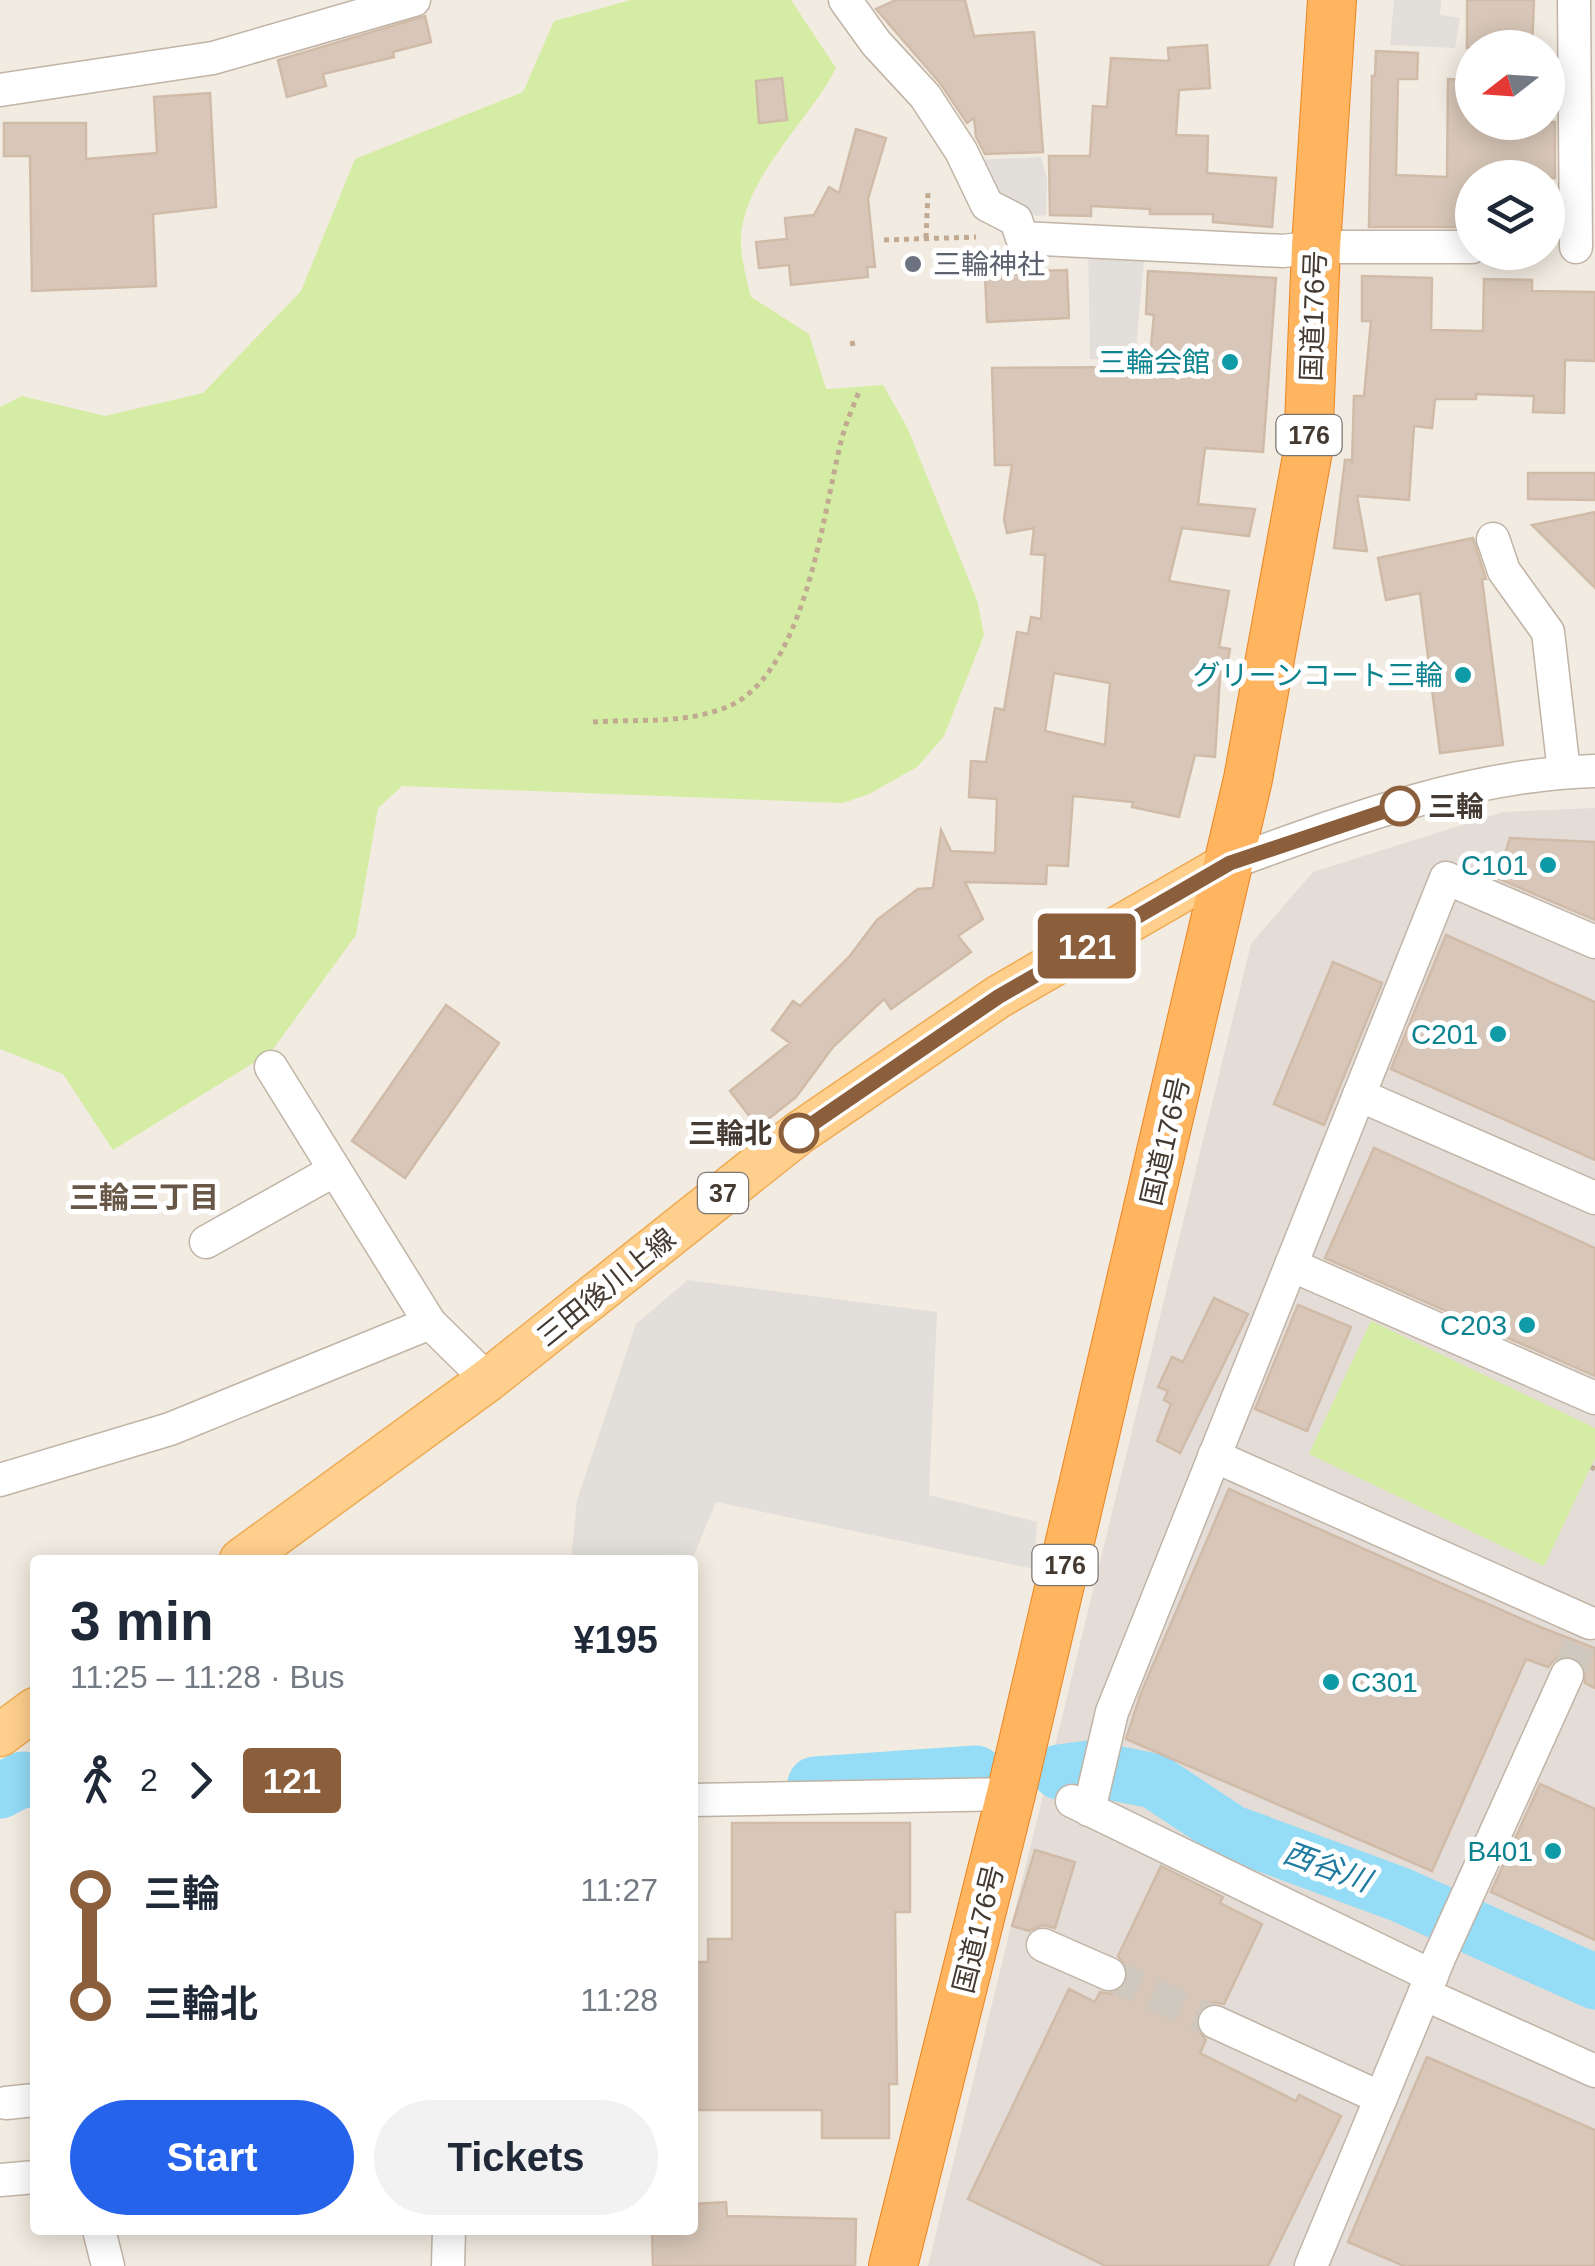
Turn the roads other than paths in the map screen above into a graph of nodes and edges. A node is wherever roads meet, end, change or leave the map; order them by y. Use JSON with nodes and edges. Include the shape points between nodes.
{"nodes":[{"id":1,"x":414,"y":0,"type":"edge"},
{"id":2,"x":845,"y":0,"type":"edge"},
{"id":3,"x":1332,"y":0,"type":"edge"},
{"id":4,"x":1574,"y":0,"type":"edge"},
{"id":5,"x":0,"y":90,"type":"edge"},
{"id":6,"x":1455,"y":247,"type":"edge"},
{"id":7,"x":1573,"y":247,"type":"edge"},
{"id":8,"x":1316,"y":248,"type":"junction"},
{"id":9,"x":1493,"y":538,"type":"dead end"},
{"id":10,"x":1580,"y":771,"type":"edge"},
{"id":11,"x":1230,"y":863,"type":"junction"},
{"id":12,"x":1595,"y":942,"type":"edge"},
{"id":13,"x":271,"y":1067,"type":"dead end"},
{"id":14,"x":1359,"y":1095,"type":"junction"},
{"id":15,"x":336,"y":1170,"type":"junction"},
{"id":16,"x":1595,"y":1198,"type":"edge"},
{"id":17,"x":206,"y":1242,"type":"dead end"},
{"id":18,"x":1291,"y":1266,"type":"junction"},
{"id":19,"x":430,"y":1323,"type":"junction"},
{"id":20,"x":488,"y":1380,"type":"junction"},
{"id":21,"x":1595,"y":1398,"type":"edge"},
{"id":22,"x":1214,"y":1456,"type":"junction"},
{"id":23,"x":2,"y":1472,"type":"edge"},
{"id":24,"x":248,"y":1555,"type":"edge"},
{"id":25,"x":1589,"y":1626,"type":"edge"},
{"id":26,"x":1567,"y":1674,"type":"tunnel mouth"},
{"id":27,"x":30,"y":1713,"type":"edge"},
{"id":28,"x":0,"y":1734,"type":"edge"},
{"id":29,"x":1011,"y":1794,"type":"junction"},
{"id":30,"x":698,"y":1800,"type":"edge"},
{"id":31,"x":1043,"y":1944,"type":"dead end"},
{"id":32,"x":1109,"y":1974,"type":"tunnel mouth"},
{"id":33,"x":1432,"y":1976,"type":"junction"},
{"id":34,"x":1215,"y":2022,"type":"tunnel mouth"},
{"id":35,"x":1595,"y":2071,"type":"edge"},
{"id":36,"x":1381,"y":2098,"type":"junction"},
{"id":37,"x":30,"y":2177,"type":"edge"},
{"id":38,"x":0,"y":2180,"type":"edge"},
{"id":39,"x":100,"y":2235,"type":"edge"},
{"id":40,"x":449,"y":2235,"type":"edge"},
{"id":41,"x":108,"y":2266,"type":"edge"},
{"id":42,"x":448,"y":2266,"type":"edge"},
{"id":43,"x":893,"y":2266,"type":"edge"},
{"id":44,"x":1311,"y":2266,"type":"edge"}],
"edges":[{"from":1,"to":5,"type":"street","via":[[213,58]]},
{"from":2,"to":8,"type":"street","via":[[925,96],[988,205],[1016,220],[1022,238]]},
{"from":3,"to":8,"type":"highway","name":"国道176号","number":"176"},
{"from":4,"to":7,"type":"street"},
{"from":6,"to":8,"type":"street"},
{"from":8,"to":11,"type":"highway","name":"国道176号","number":"176","via":[[1308,451]]},
{"from":9,"to":10,"type":"street","via":[[1504,572],[1548,632]]},
{"from":10,"to":11,"type":"street","via":[[1432,796]]},
{"from":11,"to":20,"type":"main road","name":"三田後川上線","number":"37","via":[[998,997],[799,1133]]},
{"from":11,"to":29,"type":"highway","name":"国道176号","number":"176"},
{"from":12,"to":14,"type":"street","via":[[1446,878]]},
{"from":13,"to":15,"type":"street"},
{"from":14,"to":16,"type":"street"},
{"from":14,"to":18,"type":"street"},
{"from":15,"to":17,"type":"street"},
{"from":15,"to":19,"type":"street"},
{"from":18,"to":21,"type":"street"},
{"from":18,"to":22,"type":"street"},
{"from":19,"to":20,"type":"street"},
{"from":19,"to":23,"type":"street","via":[[170,1428]]},
{"from":20,"to":24,"type":"main road","name":"三田後川上線","number":"37"},
{"from":22,"to":25,"type":"street"},
{"from":22,"to":33,"type":"street","via":[[1112,1712],[1084,1801]]},
{"from":26,"to":33,"type":"street"},
{"from":27,"to":28,"type":"main road"},
{"from":29,"to":30,"type":"street"},
{"from":29,"to":43,"type":"highway","name":"国道176号","number":"176"},
{"from":31,"to":32,"type":"street"},
{"from":33,"to":35,"type":"street"},
{"from":33,"to":36,"type":"street"},
{"from":34,"to":36,"type":"street"},
{"from":36,"to":44,"type":"street"},
{"from":37,"to":38,"type":"street"},
{"from":39,"to":41,"type":"street"},
{"from":40,"to":42,"type":"street"}]}
